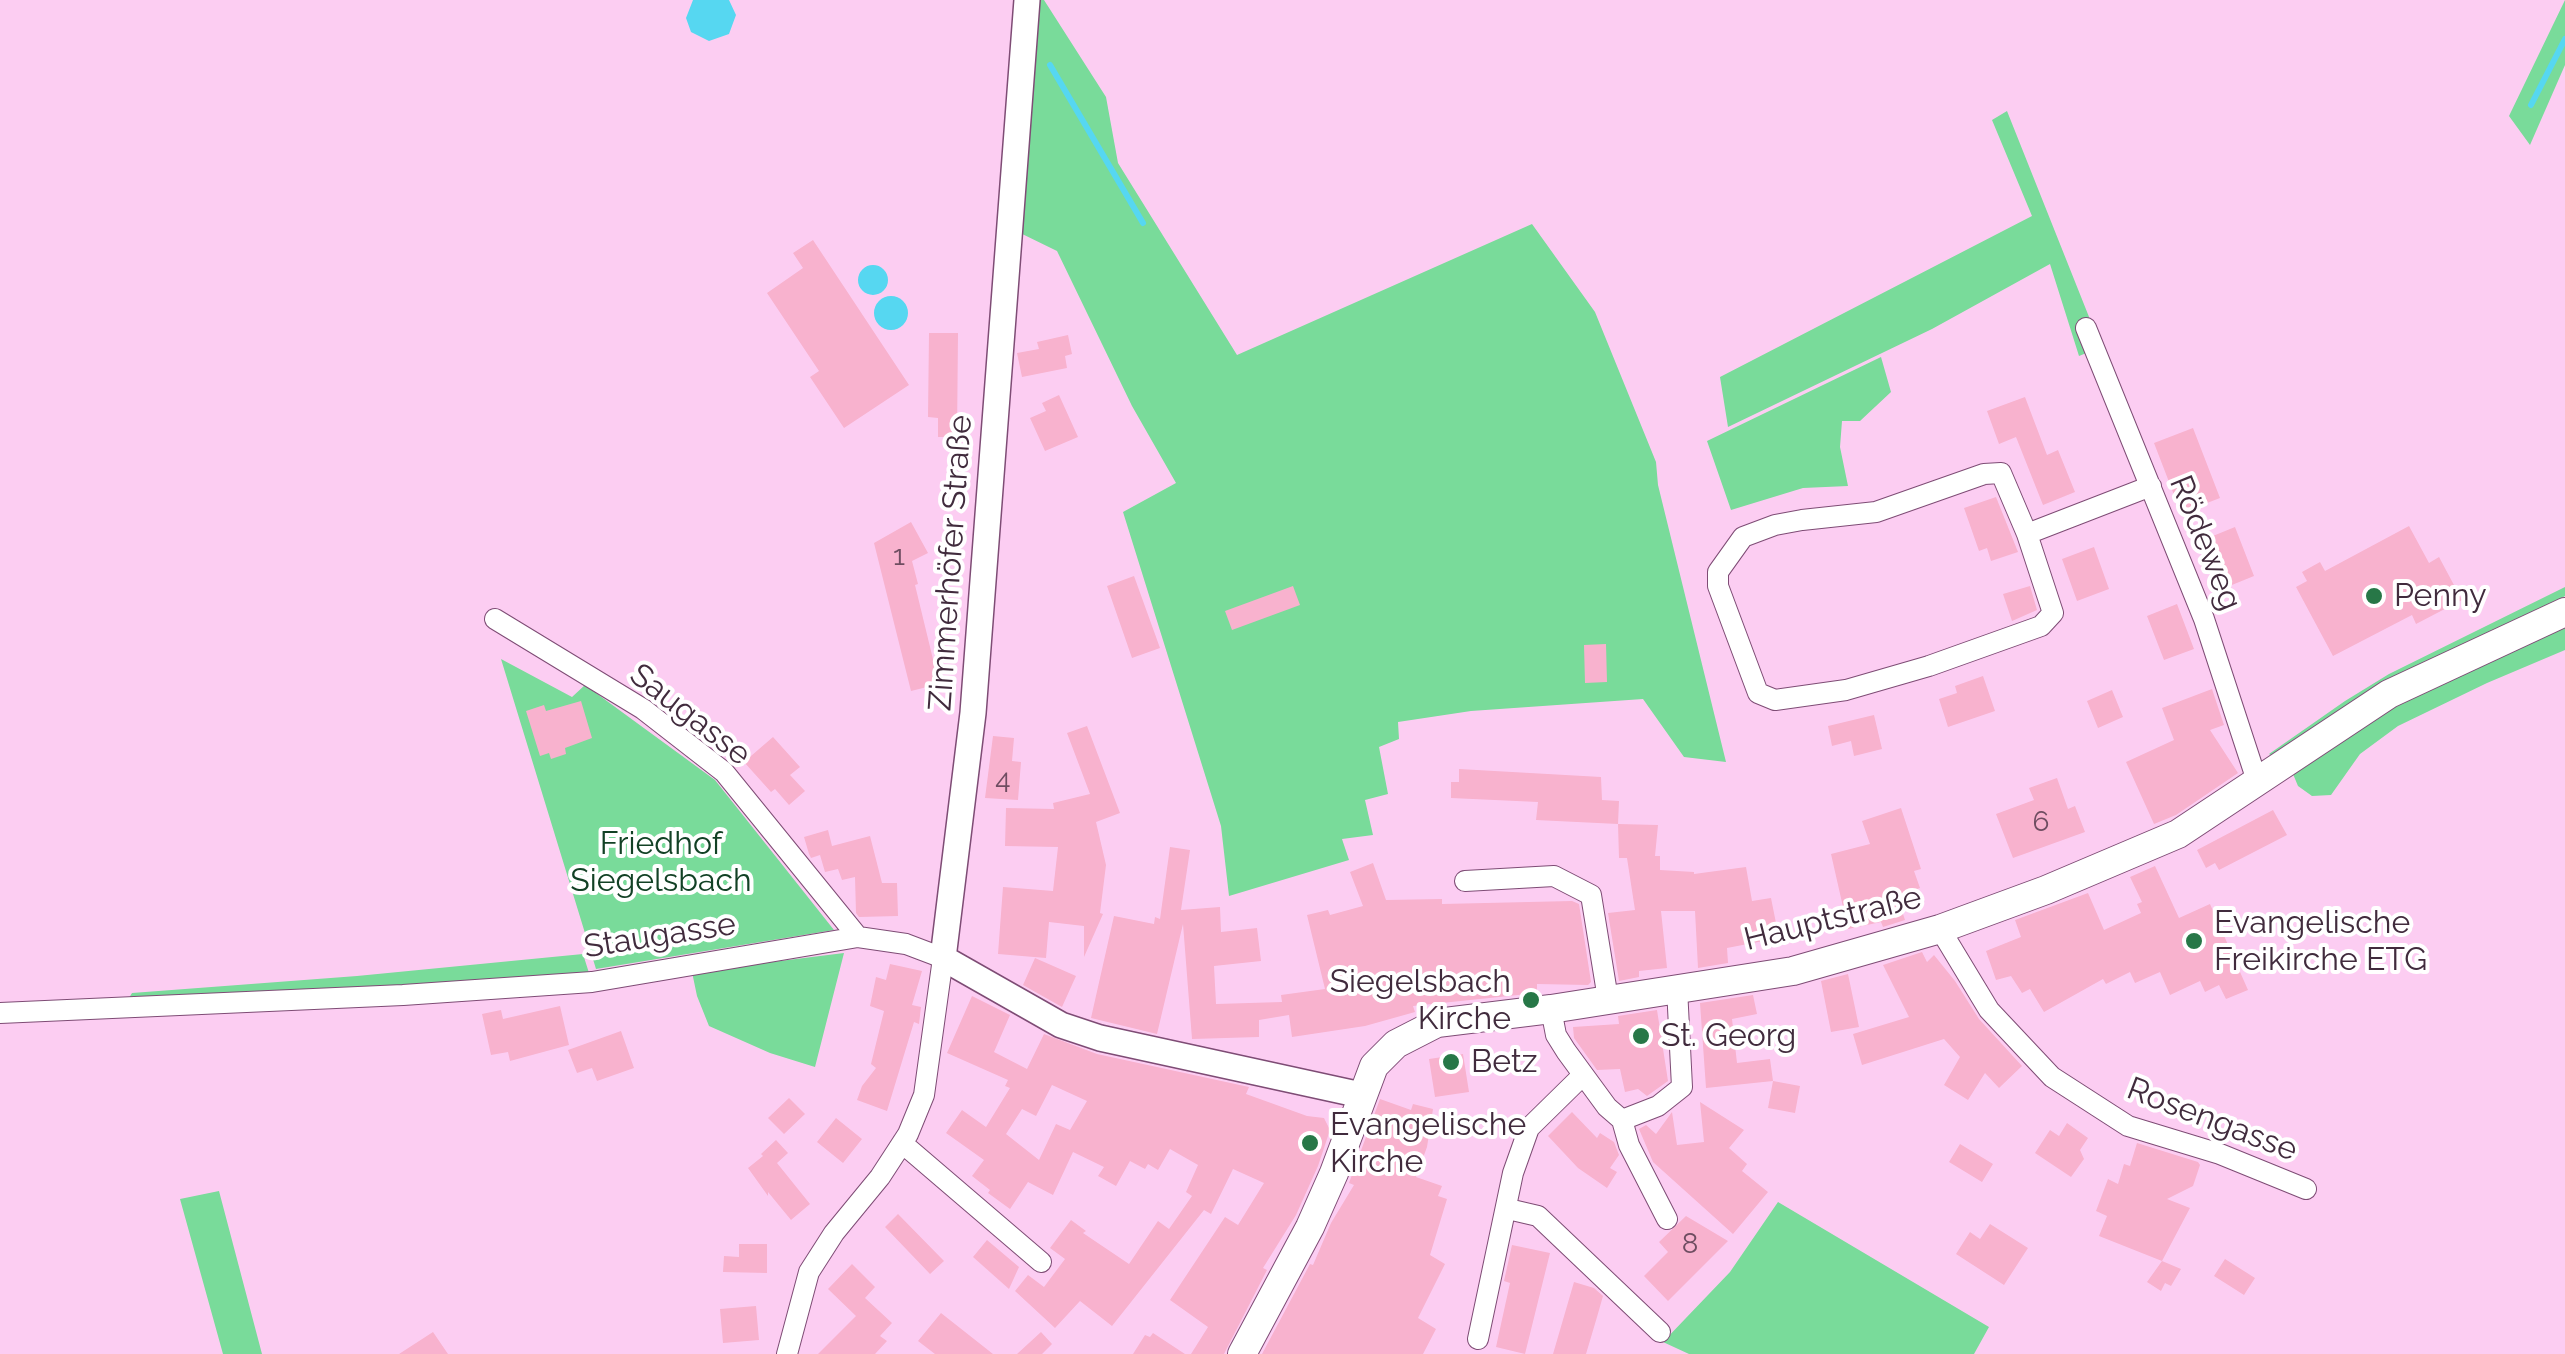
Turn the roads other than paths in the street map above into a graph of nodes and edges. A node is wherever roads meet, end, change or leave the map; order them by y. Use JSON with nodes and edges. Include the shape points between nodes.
{"nodes":[{"id":1,"x":1028,"y":0,"type":"edge"},
{"id":2,"x":2086,"y":328,"type":"dead end"},
{"id":3,"x":2151,"y":486,"type":"junction"},
{"id":4,"x":2026,"y":534,"type":"junction"},
{"id":5,"x":2565,"y":612,"type":"edge"},
{"id":6,"x":495,"y":619,"type":"dead end"},
{"id":7,"x":2258,"y":784,"type":"junction"},
{"id":8,"x":1465,"y":881,"type":"dead end"},
{"id":9,"x":1940,"y":929,"type":"junction"},
{"id":10,"x":858,"y":937,"type":"junction"},
{"id":11,"x":943,"y":958,"type":"junction"},
{"id":12,"x":1677,"y":988,"type":"junction"},
{"id":13,"x":1608,"y":998,"type":"junction"},
{"id":14,"x":1552,"y":1010,"type":"junction"},
{"id":15,"x":0,"y":1012,"type":"edge"},
{"id":16,"x":1582,"y":1076,"type":"junction"},
{"id":17,"x":1361,"y":1095,"type":"junction"},
{"id":18,"x":1622,"y":1120,"type":"junction"},
{"id":19,"x":902,"y":1143,"type":"junction"},
{"id":20,"x":2306,"y":1189,"type":"dead end"},
{"id":21,"x":1508,"y":1209,"type":"junction"},
{"id":22,"x":1667,"y":1219,"type":"dead end"},
{"id":23,"x":1041,"y":1262,"type":"dead end"},
{"id":24,"x":1660,"y":1332,"type":"dead end"},
{"id":25,"x":1478,"y":1339,"type":"dead end"},
{"id":26,"x":787,"y":1354,"type":"edge"},
{"id":27,"x":1242,"y":1354,"type":"edge"}],
"edges":[{"from":1,"to":11,"type":"street","name":"Zimmerhöfer Straße","via":[[973,713]]},
{"from":2,"to":3,"type":"street","name":"Rödeweg"},
{"from":3,"to":4,"type":"street"},
{"from":3,"to":7,"type":"street","name":"Rödeweg"},
{"from":4,"to":4,"type":"street","via":[[2001,473],[1984,474],[1876,512],[1775,525],[1743,537],[1718,572],[1718,586],[1758,693],[1775,700],[1846,690],[2042,626],[2053,612]]},
{"from":5,"to":7,"type":"main road","name":"Hauptstraße","via":[[2389,694]]},
{"from":6,"to":10,"type":"street","name":"Saugasse","via":[[643,709],[724,772]]},
{"from":7,"to":9,"type":"main road","name":"Hauptstraße","via":[[2178,834]]},
{"from":8,"to":13,"type":"street","via":[[1554,876],[1591,895]]},
{"from":9,"to":12,"type":"main road","name":"Hauptstraße","via":[[1793,971]]},
{"from":9,"to":20,"type":"street","name":"Rosengasse","via":[[1990,1010],[2052,1077],[2128,1126]]},
{"from":10,"to":11,"type":"street","name":"Staugasse"},
{"from":10,"to":15,"type":"street","name":"Staugasse","via":[[592,982]]},
{"from":11,"to":17,"type":"street","name":"Staugasse","via":[[1060,1025]]},
{"from":11,"to":19,"type":"street","via":[[924,1095]]},
{"from":12,"to":13,"type":"main road","name":"Hauptstraße"},
{"from":12,"to":18,"type":"street","via":[[1682,1088]]},
{"from":13,"to":14,"type":"main road","name":"Hauptstraße"},
{"from":14,"to":16,"type":"street","via":[[1556,1034]]},
{"from":14,"to":17,"type":"main road","name":"Hauptstraße","via":[[1437,1023],[1396,1044],[1374,1066]]},
{"from":16,"to":18,"type":"street"},
{"from":16,"to":21,"type":"street","via":[[1529,1128]]},
{"from":17,"to":27,"type":"main road","name":"Hauptstraße","via":[[1313,1220]]},
{"from":18,"to":22,"type":"street"},
{"from":19,"to":23,"type":"street"},
{"from":19,"to":26,"type":"street","via":[[810,1272]]},
{"from":21,"to":24,"type":"street","via":[[1538,1216]]},
{"from":21,"to":25,"type":"street"}]}
